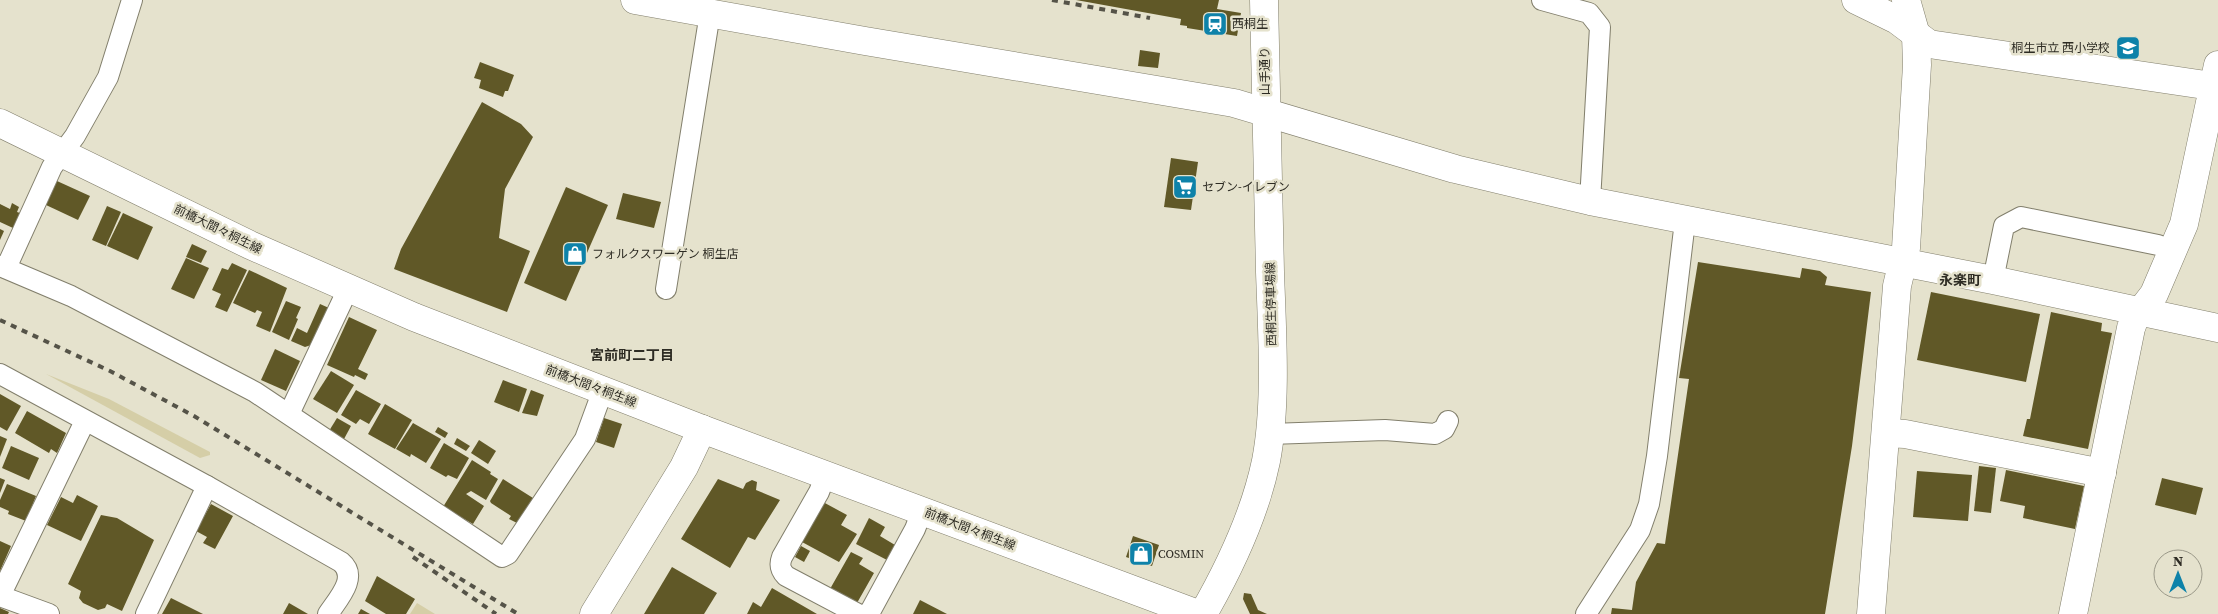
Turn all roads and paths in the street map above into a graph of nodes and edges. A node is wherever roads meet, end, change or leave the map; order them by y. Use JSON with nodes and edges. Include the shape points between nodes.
{"nodes":[{"id":1,"x":132,"y":0,"type":"edge"},
{"id":2,"x":635,"y":0,"type":"edge"},
{"id":3,"x":1264,"y":0,"type":"edge"},
{"id":4,"x":1542,"y":0,"type":"edge"},
{"id":5,"x":1856,"y":0,"type":"edge"},
{"id":6,"x":1906,"y":0,"type":"edge"},
{"id":7,"x":710,"y":14,"type":"junction"},
{"id":8,"x":1916,"y":36,"type":"junction"},
{"id":9,"x":2216,"y":79,"type":"edge"},
{"id":10,"x":1266,"y":111,"type":"junction"},
{"id":11,"x":0,"y":122,"type":"edge"},
{"id":12,"x":63,"y":153,"type":"junction"},
{"id":13,"x":1590,"y":200,"type":"junction"},
{"id":14,"x":1685,"y":221,"type":"junction"},
{"id":15,"x":2174,"y":251,"type":"junction"},
{"id":16,"x":1902,"y":263,"type":"junction"},
{"id":17,"x":3,"y":267,"type":"edge"},
{"id":18,"x":1993,"y":280,"type":"junction"},
{"id":19,"x":348,"y":289,"type":"junction"},
{"id":20,"x":666,"y":289,"type":"dead end"},
{"id":21,"x":2140,"y":311,"type":"junction"},
{"id":22,"x":2218,"y":328,"type":"edge"},
{"id":23,"x":0,"y":374,"type":"edge"},
{"id":24,"x":603,"y":390,"type":"junction"},
{"id":25,"x":289,"y":414,"type":"junction"},
{"id":26,"x":85,"y":421,"type":"junction"},
{"id":27,"x":1448,"y":421,"type":"dead end"},
{"id":28,"x":702,"y":429,"type":"junction"},
{"id":29,"x":1886,"y":432,"type":"junction"},
{"id":30,"x":1270,"y":434,"type":"junction"},
{"id":31,"x":2102,"y":473,"type":"junction"},
{"id":32,"x":826,"y":474,"type":"junction"},
{"id":33,"x":207,"y":486,"type":"junction"},
{"id":34,"x":922,"y":510,"type":"junction"},
{"id":35,"x":0,"y":596,"type":"edge"},
{"id":36,"x":49,"y":614,"type":"edge"},
{"id":37,"x":146,"y":614,"type":"edge"},
{"id":38,"x":328,"y":614,"type":"edge"},
{"id":39,"x":594,"y":614,"type":"edge"},
{"id":40,"x":858,"y":614,"type":"edge"},
{"id":41,"x":867,"y":614,"type":"edge"},
{"id":42,"x":1198,"y":614,"type":"edge"},
{"id":43,"x":1203,"y":614,"type":"edge"},
{"id":44,"x":1586,"y":614,"type":"edge"},
{"id":45,"x":1870,"y":614,"type":"edge"},
{"id":46,"x":2073,"y":614,"type":"edge"}],
"edges":[{"from":1,"to":12,"type":"street","via":[[108,77]]},
{"from":2,"to":7,"type":"street"},
{"from":3,"to":10,"type":"street","name":"山手通り"},
{"from":4,"to":13,"type":"street","via":[[1589,13],[1600,27]]},
{"from":5,"to":8,"type":"street","via":[[1896,20]]},
{"from":6,"to":8,"type":"street"},
{"from":7,"to":10,"type":"street"},
{"from":7,"to":20,"type":"street"},
{"from":8,"to":9,"type":"street","via":[[1929,44],[1946,47]]},
{"from":8,"to":16,"type":"street","via":[[1917,74]]},
{"from":9,"to":15,"type":"street","via":[[2188,210]]},
{"from":10,"to":13,"type":"street","via":[[1455,169]]},
{"from":10,"to":30,"type":"street","name":"西桐生停車場線","via":[[1271,295]]},
{"from":11,"to":12,"type":"street","name":"前橋大間々桐生線"},
{"from":12,"to":17,"type":"street","via":[[49,173]]},
{"from":12,"to":19,"type":"street","name":"前橋大間々桐生線"},
{"from":13,"to":14,"type":"street"},
{"from":14,"to":16,"type":"street"},
{"from":14,"to":44,"type":"street","via":[[1649,504],[1640,530]]},
{"from":15,"to":18,"type":"street","via":[[2158,244],[2021,217],[2004,226]]},
{"from":15,"to":21,"type":"street","via":[[2154,294]]},
{"from":16,"to":18,"type":"street"},
{"from":16,"to":29,"type":"street","via":[[1897,286]]},
{"from":17,"to":25,"type":"street","via":[[71,296],[255,392]]},
{"from":18,"to":21,"type":"street"},
{"from":19,"to":24,"type":"street","name":"前橋大間々桐生線"},
{"from":19,"to":25,"type":"street"},
{"from":21,"to":22,"type":"street"},
{"from":21,"to":31,"type":"street","via":[[2131,328]]},
{"from":23,"to":26,"type":"street"},
{"from":24,"to":25,"type":"street","via":[[585,439],[508,554],[502,557]]},
{"from":24,"to":28,"type":"street","name":"前橋大間々桐生線"},
{"from":26,"to":33,"type":"street"},
{"from":26,"to":35,"type":"street"},
{"from":27,"to":30,"type":"street","via":[[1444,429],[1435,434],[1385,430]]},
{"from":28,"to":32,"type":"street","name":"前橋大間々桐生線"},
{"from":28,"to":39,"type":"street","via":[[684,467]]},
{"from":29,"to":31,"type":"street"},
{"from":29,"to":45,"type":"street"},
{"from":30,"to":43,"type":"street","name":"西桐生停車場線","via":[[1256,496],[1232,559]]},
{"from":31,"to":46,"type":"street"},
{"from":32,"to":34,"type":"street","name":"前橋大間々桐生線"},
{"from":32,"to":40,"type":"street","via":[[782,558],[781,570],[786,576]]},
{"from":33,"to":37,"type":"street"},
{"from":33,"to":38,"type":"street","via":[[345,565],[349,570],[349,580]]},
{"from":34,"to":41,"type":"street","via":[[915,529]]},
{"from":34,"to":42,"type":"street","name":"前橋大間々桐生線"},
{"from":35,"to":36,"type":"street"}]}
